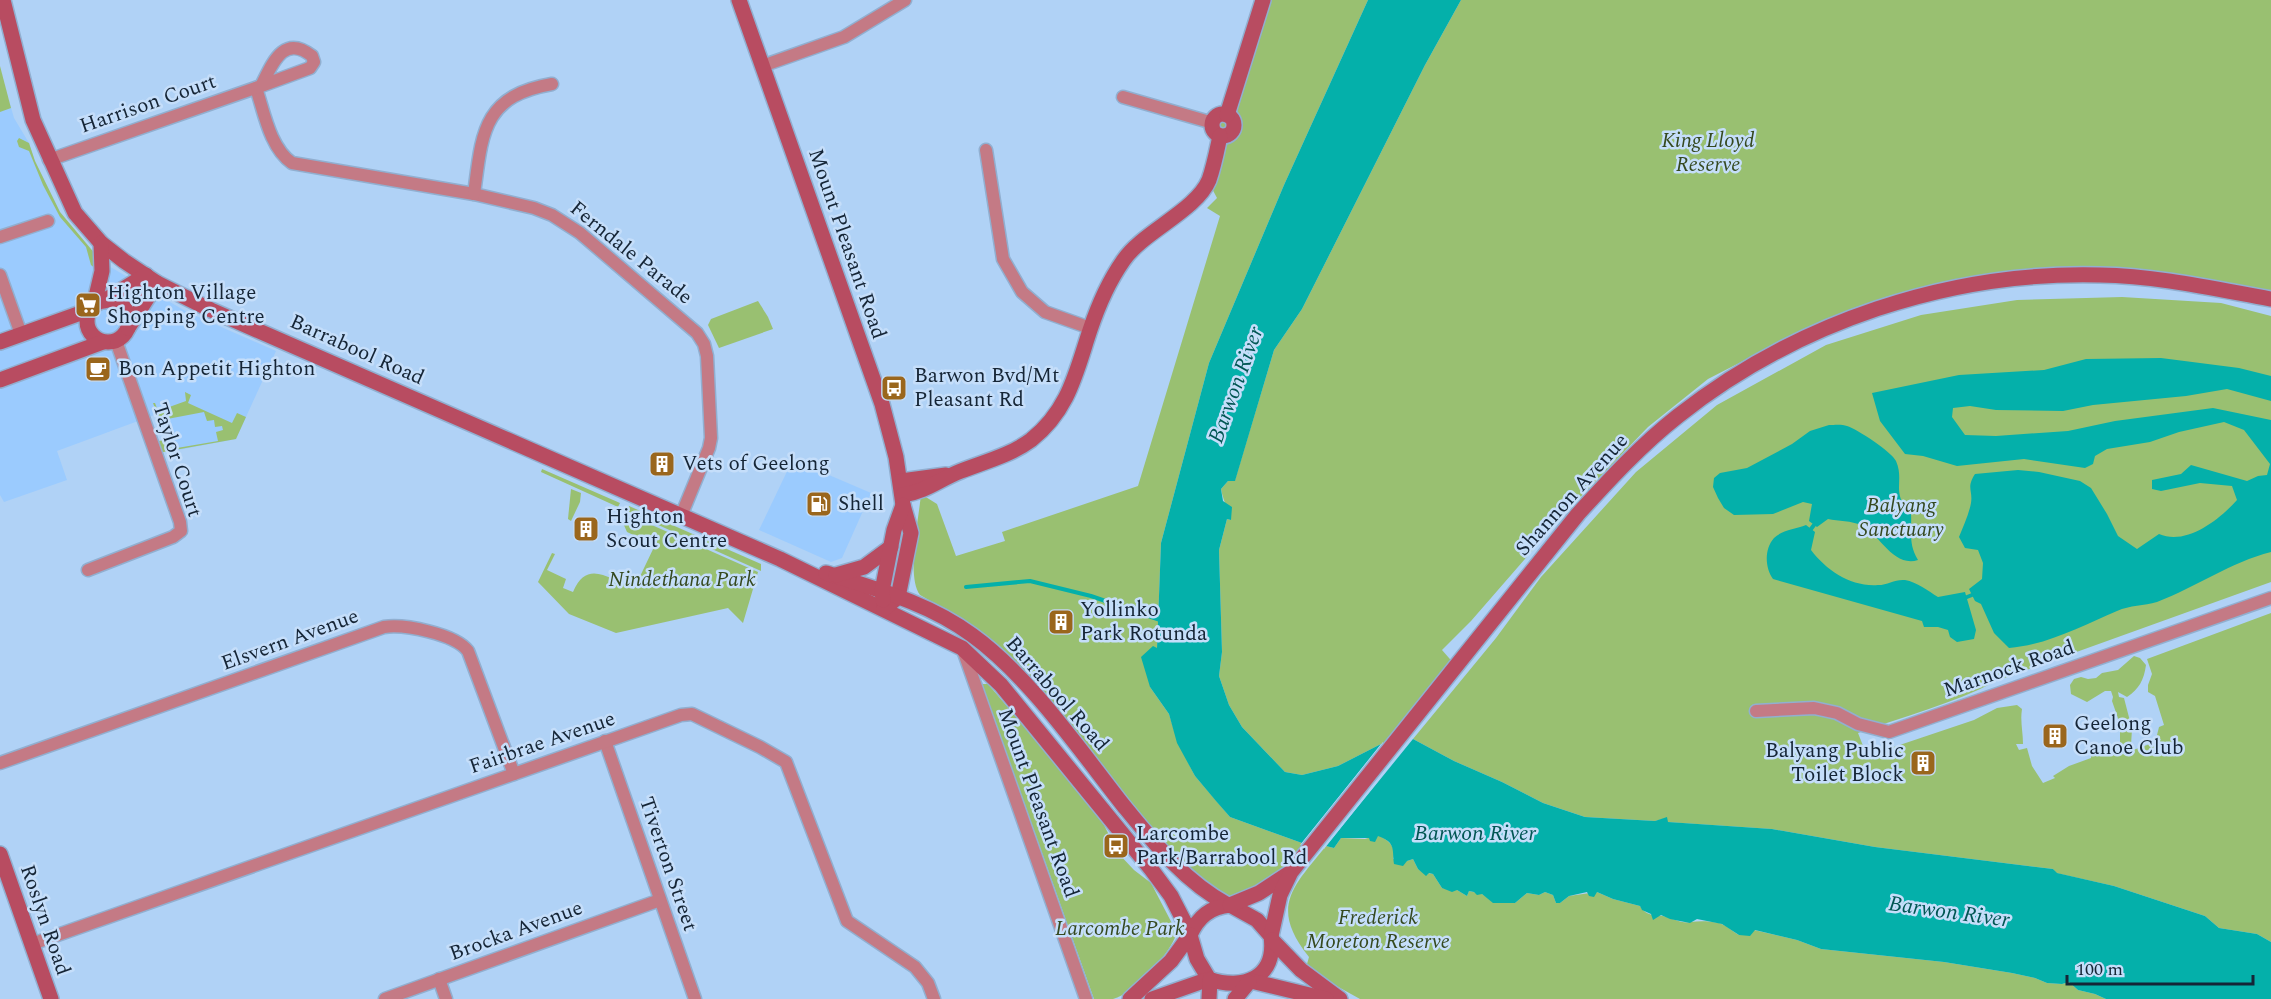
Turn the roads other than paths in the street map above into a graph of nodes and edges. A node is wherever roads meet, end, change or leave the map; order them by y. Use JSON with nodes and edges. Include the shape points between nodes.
{"nodes":[{"id":1,"x":3,"y":0,"type":"edge"},
{"id":2,"x":739,"y":0,"type":"edge"},
{"id":3,"x":905,"y":0,"type":"edge"},
{"id":4,"x":1263,"y":0,"type":"edge"},
{"id":5,"x":762,"y":66,"type":"junction"},
{"id":6,"x":552,"y":84,"type":"dead end"},
{"id":7,"x":258,"y":87,"type":"joint"},
{"id":8,"x":1123,"y":97,"type":"dead end"},
{"id":9,"x":1216,"y":129,"type":"junction"},
{"id":10,"x":986,"y":150,"type":"dead end"},
{"id":11,"x":49,"y":160,"type":"junction"},
{"id":12,"x":474,"y":194,"type":"junction"},
{"id":13,"x":48,"y":221,"type":"dead end"},
{"id":14,"x":0,"y":237,"type":"edge"},
{"id":15,"x":101,"y":243,"type":"junction"},
{"id":16,"x":0,"y":275,"type":"edge"},
{"id":17,"x":151,"y":279,"type":"junction"},
{"id":18,"x":2271,"y":299,"type":"edge"},
{"id":19,"x":96,"y":305,"type":"junction"},
{"id":20,"x":1090,"y":328,"type":"junction"},
{"id":21,"x":21,"y":334,"type":"junction"},
{"id":22,"x":115,"y":338,"type":"junction"},
{"id":23,"x":0,"y":342,"type":"edge"},
{"id":24,"x":0,"y":380,"type":"edge"},
{"id":25,"x":902,"y":494,"type":"junction"},
{"id":26,"x":681,"y":516,"type":"junction"},
{"id":27,"x":891,"y":547,"type":"junction"},
{"id":28,"x":780,"y":559,"type":"junction"},
{"id":29,"x":88,"y":570,"type":"dead end"},
{"id":30,"x":833,"y":576,"type":"junction"},
{"id":31,"x":882,"y":591,"type":"junction"},
{"id":32,"x":898,"y":597,"type":"junction"},
{"id":33,"x":2271,"y":598,"type":"edge"},
{"id":34,"x":884,"y":609,"type":"junction"},
{"id":35,"x":962,"y":648,"type":"junction"},
{"id":36,"x":995,"y":679,"type":"junction"},
{"id":37,"x":976,"y":688,"type":"junction"},
{"id":38,"x":1756,"y":711,"type":"dead end"},
{"id":39,"x":605,"y":741,"type":"junction"},
{"id":40,"x":0,"y":763,"type":"edge"},
{"id":41,"x":513,"y":774,"type":"junction"},
{"id":42,"x":0,"y":854,"type":"edge"},
{"id":43,"x":1291,"y":872,"type":"junction"},
{"id":44,"x":660,"y":900,"type":"junction"},
{"id":45,"x":1229,"y":905,"type":"junction"},
{"id":46,"x":1190,"y":934,"type":"junction"},
{"id":47,"x":1272,"y":938,"type":"junction"},
{"id":48,"x":32,"y":944,"type":"junction"},
{"id":49,"x":439,"y":979,"type":"junction"},
{"id":50,"x":1209,"y":979,"type":"junction"},
{"id":51,"x":1250,"y":981,"type":"junction"},
{"id":52,"x":51,"y":999,"type":"edge"},
{"id":53,"x":385,"y":999,"type":"edge"},
{"id":54,"x":446,"y":999,"type":"edge"},
{"id":55,"x":695,"y":999,"type":"edge"},
{"id":56,"x":934,"y":999,"type":"edge"},
{"id":57,"x":1086,"y":999,"type":"edge"},
{"id":58,"x":1130,"y":999,"type":"edge"},
{"id":59,"x":1152,"y":999,"type":"edge"},
{"id":60,"x":1180,"y":999,"type":"edge"},
{"id":61,"x":1209,"y":999,"type":"edge"},
{"id":62,"x":1235,"y":999,"type":"edge"},
{"id":63,"x":1326,"y":999,"type":"edge"},
{"id":64,"x":1340,"y":999,"type":"edge"}],
"edges":[{"from":1,"to":11,"type":"main road","name":"Barrabool Road","via":[[33,120]]},
{"from":2,"to":5,"type":"main road","name":"Mount Pleasant Road"},
{"from":3,"to":5,"type":"street","via":[[844,37]]},
{"from":4,"to":9,"type":"main road","via":[[1227,115],[1234,127],[1231,134]]},
{"from":5,"to":25,"type":"main road","name":"Mount Pleasant Road","via":[[882,405]]},
{"from":6,"to":12,"type":"street","via":[[509,99],[495,111],[484,129]]},
{"from":7,"to":11,"type":"street","name":"Harrison Court"},
{"from":7,"to":12,"type":"street","name":"Ferndale Parade","via":[[278,146],[292,163]]},
{"from":8,"to":9,"type":"street"},
{"from":9,"to":20,"type":"main road","via":[[1208,181],[1185,207],[1125,258]]},
{"from":10,"to":20,"type":"street","via":[[1003,259],[1022,292],[1045,312]]},
{"from":11,"to":15,"type":"main road","name":"Barrabool Road","via":[[75,213]]},
{"from":12,"to":26,"type":"street","name":"Ferndale Parade","via":[[534,208],[566,223],[686,323],[704,344],[710,448]]},
{"from":13,"to":14,"type":"street"},
{"from":15,"to":17,"type":"main road","name":"Barrabool Road"},
{"from":15,"to":19,"type":"main road"},
{"from":16,"to":21,"type":"street"},
{"from":17,"to":19,"type":"main road"},
{"from":17,"to":22,"type":"main road"},
{"from":17,"to":26,"type":"main road","name":"Barrabool Road","via":[[211,310]]},
{"from":18,"to":43,"type":"main road","name":"Shannon Avenue","via":[[2172,281],[2101,275],[2033,276],[1969,285],[1858,314],[1760,360],[1676,417],[1622,466],[1578,514]]},
{"from":19,"to":21,"type":"main road"},
{"from":19,"to":22,"type":"main road","via":[[87,316],[90,331],[96,340]]},
{"from":19,"to":22,"type":"main road","via":[[116,302],[125,310],[129,320]]},
{"from":20,"to":25,"type":"main road","via":[[1077,376],[1065,400],[1031,440],[922,492]]},
{"from":21,"to":23,"type":"main road"},
{"from":22,"to":24,"type":"main road"},
{"from":22,"to":29,"type":"street","name":"Taylor Court","via":[[181,531]]},
{"from":25,"to":27,"type":"main road","name":"Mount Pleasant Road"},
{"from":25,"to":32,"type":"main road","name":"Mount Pleasant Road","via":[[911,533]]},
{"from":26,"to":28,"type":"main road","name":"Barrabool Road"},
{"from":27,"to":30,"type":"main road","via":[[864,567]]},
{"from":27,"to":31,"type":"main road","name":"Mount Pleasant Road"},
{"from":28,"to":30,"type":"main road","name":"Barrabool Road"},
{"from":28,"to":34,"type":"main road","name":"Barrabool Road"},
{"from":30,"to":31,"type":"main road","name":"Barrabool Road"},
{"from":31,"to":32,"type":"main road","name":"Barrabool Road"},
{"from":31,"to":34,"type":"main road","name":"Mount Pleasant Road"},
{"from":32,"to":34,"type":"main road"},
{"from":32,"to":45,"type":"main road","name":"Barrabool Road","via":[[961,627],[998,656],[1165,854],[1203,890]]},
{"from":33,"to":38,"type":"street","name":"Marnock Road","via":[[1889,732],[1814,708]]},
{"from":34,"to":35,"type":"main road","name":"Barrabool Road"},
{"from":35,"to":36,"type":"main road","name":"Barrabool Road"},
{"from":35,"to":37,"type":"street","name":"Mount Pleasant Road"},
{"from":36,"to":37,"type":"street","name":"Mount Pleasant Road","via":[[980,674],[975,678]]},
{"from":36,"to":46,"type":"main road","name":"Barrabool Road","via":[[1161,881]]},
{"from":37,"to":57,"type":"street","name":"Mount Pleasant Road"},
{"from":39,"to":41,"type":"street","name":"Fairbrae Avenue"},
{"from":39,"to":44,"type":"street","name":"Tiverton Street"},
{"from":39,"to":56,"type":"street","name":"Fairbrae Avenue","via":[[692,714],[781,758],[790,767],[847,921],[915,967],[928,983]]},
{"from":40,"to":41,"type":"street","name":"Elsvern Avenue","via":[[392,626],[463,644]]},
{"from":41,"to":48,"type":"street","name":"Fairbrae Avenue"},
{"from":42,"to":48,"type":"main road","name":"Roslyn Road"},
{"from":43,"to":45,"type":"main road","name":"Shannon Avenue","via":[[1259,893]]},
{"from":43,"to":47,"type":"main road","name":"Shannon Avenue","via":[[1280,895]]},
{"from":44,"to":49,"type":"street","name":"Brocka Avenue"},
{"from":44,"to":55,"type":"street","name":"Tiverton Street"},
{"from":45,"to":46,"type":"main road","via":[[1206,912]]},
{"from":45,"to":47,"type":"main road","via":[[1257,920]]},
{"from":46,"to":50,"type":"main road","via":[[1197,959]]},
{"from":46,"to":58,"type":"main road","via":[[1166,966]]},
{"from":47,"to":51,"type":"main road","via":[[1268,962]]},
{"from":47,"to":64,"type":"main road","via":[[1301,970]]},
{"from":48,"to":52,"type":"main road","name":"Roslyn Road"},
{"from":49,"to":53,"type":"street","name":"Brocka Avenue"},
{"from":49,"to":54,"type":"street"},
{"from":50,"to":51,"type":"main road"},
{"from":50,"to":59,"type":"main road"},
{"from":50,"to":61,"type":"main road"},
{"from":51,"to":62,"type":"main road"},
{"from":51,"to":63,"type":"main road"},
{"from":59,"to":60,"type":"main road"}]}
